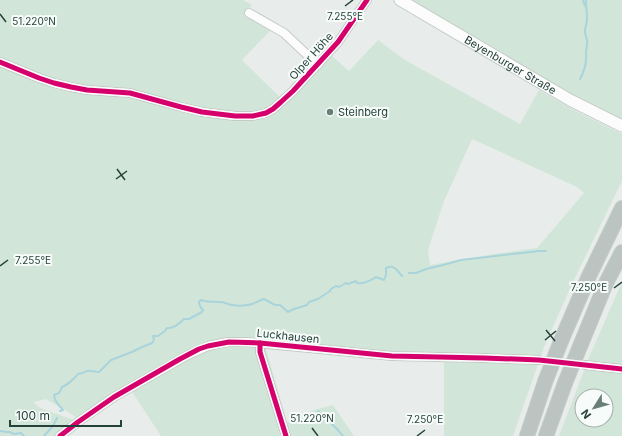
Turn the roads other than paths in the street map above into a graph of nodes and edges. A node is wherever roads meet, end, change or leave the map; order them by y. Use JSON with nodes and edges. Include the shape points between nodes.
{"nodes":[{"id":1,"x":367,"y":0,"type":"edge"},
{"id":2,"x":400,"y":0,"type":"edge"},
{"id":3,"x":249,"y":13,"type":"dead end"},
{"id":4,"x":0,"y":62,"type":"edge"},
{"id":5,"x":318,"y":65,"type":"junction"},
{"id":6,"x":622,"y":126,"type":"edge"},
{"id":7,"x":622,"y":208,"type":"edge"},
{"id":8,"x":622,"y":252,"type":"edge"},
{"id":9,"x":260,"y":343,"type":"junction"},
{"id":10,"x":539,"y":360,"type":"tunnel mouth"},
{"id":11,"x":585,"y":365,"type":"tunnel mouth"},
{"id":12,"x":622,"y":369,"type":"edge"},
{"id":13,"x":60,"y":436,"type":"edge"},
{"id":14,"x":286,"y":436,"type":"edge"},
{"id":15,"x":527,"y":436,"type":"edge"},
{"id":16,"x":546,"y":436,"type":"edge"}],
"edges":[{"from":1,"to":5,"type":"street","name":"Olper Höhe","via":[[338,42]]},
{"from":2,"to":6,"type":"main road","name":"Beyenburger Straße","via":[[570,100]]},
{"from":3,"to":5,"type":"street","name":"Olper Höhe","via":[[284,33]]},
{"from":4,"to":5,"type":"street","name":"Olper Höhe","via":[[71,87],[130,93],[181,108],[235,116],[260,115],[273,109]]},
{"from":7,"to":15,"type":"highway","bridge":true,"via":[[561,340]]},
{"from":8,"to":16,"type":"highway","bridge":true,"via":[[606,283]]},
{"from":9,"to":10,"type":"street","name":"Luckhausen","via":[[392,356]]},
{"from":9,"to":13,"type":"street","name":"Luckhausen","via":[[229,342],[199,350],[114,397]]},
{"from":9,"to":14,"type":"street","via":[[260,352]]},
{"from":11,"to":12,"type":"street"}]}
